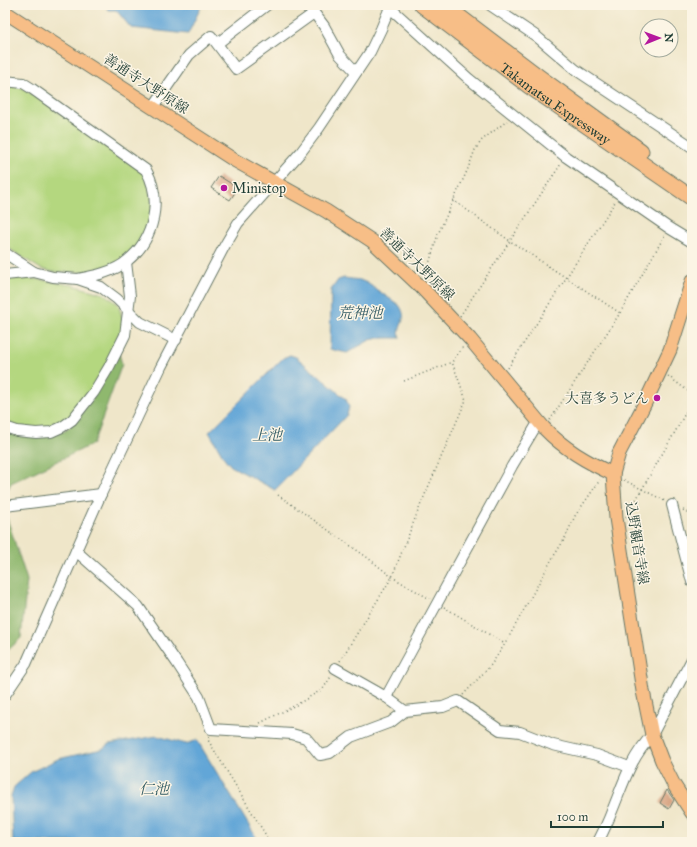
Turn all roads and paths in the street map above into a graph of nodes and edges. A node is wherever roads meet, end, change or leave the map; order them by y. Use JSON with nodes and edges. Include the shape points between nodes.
{"nodes":[{"id":1,"x":267,"y":5,"type":"edge"},
{"id":2,"x":422,"y":5,"type":"edge"},
{"id":3,"x":444,"y":5,"type":"edge"},
{"id":4,"x":490,"y":5,"type":"edge"},
{"id":5,"x":389,"y":6,"type":"edge"},
{"id":6,"x":311,"y":9,"type":"edge"},
{"id":7,"x":5,"y":12,"type":"edge"},
{"id":8,"x":218,"y":43,"type":"junction"},
{"id":9,"x":356,"y":72,"type":"junction"},
{"id":10,"x":5,"y":81,"type":"edge"},
{"id":11,"x":153,"y":107,"type":"junction"},
{"id":12,"x":515,"y":115,"type":"junction"},
{"id":13,"x":692,"y":147,"type":"edge"},
{"id":14,"x":566,"y":157,"type":"junction"},
{"id":15,"x":274,"y":183,"type":"junction"},
{"id":16,"x":692,"y":186,"type":"edge"},
{"id":17,"x":620,"y":195,"type":"junction"},
{"id":18,"x":692,"y":198,"type":"edge"},
{"id":19,"x":453,"y":200,"type":"junction"},
{"id":20,"x":669,"y":228,"type":"junction"},
{"id":21,"x":510,"y":241,"type":"junction"},
{"id":22,"x":692,"y":242,"type":"edge"},
{"id":23,"x":5,"y":253,"type":"edge"},
{"id":24,"x":126,"y":262,"type":"junction"},
{"id":25,"x":34,"y":272,"type":"junction"},
{"id":26,"x":5,"y":275,"type":"edge"},
{"id":27,"x":566,"y":277,"type":"junction"},
{"id":28,"x":78,"y":279,"type":"junction"},
{"id":29,"x":692,"y":281,"type":"edge"},
{"id":30,"x":422,"y":288,"type":"junction"},
{"id":31,"x":128,"y":310,"type":"junction"},
{"id":32,"x":620,"y":313,"type":"junction"},
{"id":33,"x":455,"y":324,"type":"junction"},
{"id":34,"x":470,"y":339,"type":"junction"},
{"id":35,"x":176,"y":340,"type":"junction"},
{"id":36,"x":452,"y":362,"type":"junction"},
{"id":37,"x":661,"y":371,"type":"junction"},
{"id":38,"x":502,"y":376,"type":"junction"},
{"id":39,"x":404,"y":381,"type":"dead end"},
{"id":40,"x":692,"y":394,"type":"edge"},
{"id":41,"x":692,"y":400,"type":"edge"},
{"id":42,"x":542,"y":425,"type":"junction"},
{"id":43,"x":5,"y":427,"type":"edge"},
{"id":44,"x":609,"y":473,"type":"junction"},
{"id":45,"x":642,"y":489,"type":"junction"},
{"id":46,"x":101,"y":494,"type":"junction"},
{"id":47,"x":278,"y":495,"type":"dead end"},
{"id":48,"x":672,"y":505,"type":"joint"},
{"id":49,"x":5,"y":506,"type":"edge"},
{"id":50,"x":618,"y":531,"type":"junction"},
{"id":51,"x":76,"y":551,"type":"junction"},
{"id":52,"x":392,"y":577,"type":"junction"},
{"id":53,"x":692,"y":582,"type":"edge"},
{"id":54,"x":438,"y":603,"type":"junction"},
{"id":55,"x":505,"y":644,"type":"junction"},
{"id":56,"x":692,"y":659,"type":"edge"},
{"id":57,"x":335,"y":668,"type":"junction"},
{"id":58,"x":5,"y":695,"type":"edge"},
{"id":59,"x":386,"y":697,"type":"junction"},
{"id":60,"x":458,"y":700,"type":"junction"},
{"id":61,"x":405,"y":711,"type":"junction"},
{"id":62,"x":211,"y":729,"type":"junction"},
{"id":63,"x":242,"y":731,"type":"junction"},
{"id":64,"x":652,"y":735,"type":"junction"},
{"id":65,"x":629,"y":767,"type":"junction"},
{"id":66,"x":692,"y":813,"type":"edge"},
{"id":67,"x":270,"y":842,"type":"edge"},
{"id":68,"x":598,"y":842,"type":"edge"}],
"edges":[{"from":1,"to":8,"type":"street"},
{"from":2,"to":18,"type":"highway","name":"Takamatsu Expressway","via":[[529,86]]},
{"from":3,"to":16,"type":"highway","name":"Takamatsu Expressway","via":[[539,77]]},
{"from":4,"to":13,"type":"street","via":[[536,36],[576,70]]},
{"from":5,"to":9,"type":"street","via":[[370,52]]},
{"from":5,"to":12,"type":"street","via":[[469,79]]},
{"from":6,"to":8,"type":"street","via":[[236,69]]},
{"from":6,"to":9,"type":"street","via":[[340,55]]},
{"from":7,"to":11,"type":"main road","name":"善通寺大野原線"},
{"from":8,"to":11,"type":"street","via":[[211,36],[189,55]]},
{"from":9,"to":15,"type":"street","via":[[319,128]]},
{"from":10,"to":24,"type":"street","via":[[23,83],[31,88],[146,170],[154,189],[154,217],[147,236]]},
{"from":11,"to":15,"type":"main road","name":"善通寺大野原線"},
{"from":12,"to":14,"type":"street"},
{"from":12,"to":19,"type":"path","via":[[482,140]]},
{"from":14,"to":17,"type":"street"},
{"from":14,"to":21,"type":"path"},
{"from":15,"to":30,"type":"main road","name":"善通寺大野原線","via":[[326,211],[372,241]]},
{"from":15,"to":35,"type":"street","via":[[238,223]]},
{"from":17,"to":20,"type":"street"},
{"from":17,"to":27,"type":"path"},
{"from":19,"to":21,"type":"path"},
{"from":19,"to":30,"type":"path","via":[[438,234]]},
{"from":20,"to":22,"type":"street"},
{"from":20,"to":32,"type":"path"},
{"from":21,"to":27,"type":"path"},
{"from":21,"to":33,"type":"path"},
{"from":23,"to":25,"type":"street"},
{"from":24,"to":28,"type":"street","via":[[95,276]]},
{"from":24,"to":31,"type":"street","via":[[130,296]]},
{"from":25,"to":26,"type":"street"},
{"from":25,"to":28,"type":"street"},
{"from":27,"to":32,"type":"path"},
{"from":27,"to":38,"type":"path"},
{"from":28,"to":31,"type":"street","via":[[101,287]]},
{"from":29,"to":37,"type":"main road","name":"込野観音寺線","via":[[678,329]]},
{"from":30,"to":33,"type":"main road","name":"善通寺大野原線"},
{"from":31,"to":35,"type":"street","via":[[140,322]]},
{"from":31,"to":43,"type":"street","via":[[125,335],[109,367],[94,392],[72,420],[51,432],[17,431]]},
{"from":32,"to":42,"type":"path"},
{"from":33,"to":34,"type":"main road","name":"善通寺大野原線"},
{"from":34,"to":36,"type":"path"},
{"from":34,"to":38,"type":"main road","name":"善通寺大野原線"},
{"from":35,"to":46,"type":"street"},
{"from":36,"to":39,"type":"path"},
{"from":36,"to":52,"type":"path","via":[[466,400]]},
{"from":37,"to":40,"type":"path"},
{"from":37,"to":44,"type":"main road","name":"込野観音寺線"},
{"from":38,"to":42,"type":"main road","name":"善通寺大野原線"},
{"from":41,"to":45,"type":"path"},
{"from":42,"to":44,"type":"main road","name":"善通寺大野原線","via":[[572,452]]},
{"from":42,"to":54,"type":"street","via":[[508,473]]},
{"from":44,"to":45,"type":"path"},
{"from":44,"to":50,"type":"main road","name":"込野観音寺線"},
{"from":44,"to":55,"type":"path","via":[[575,516]]},
{"from":45,"to":48,"type":"path"},
{"from":45,"to":50,"type":"path"},
{"from":46,"to":49,"type":"street"},
{"from":46,"to":51,"type":"street"},
{"from":47,"to":52,"type":"path"},
{"from":48,"to":53,"type":"street"},
{"from":50,"to":64,"type":"main road","name":"込野観音寺線"},
{"from":51,"to":58,"type":"street","via":[[26,664]]},
{"from":51,"to":62,"type":"street","via":[[138,606],[199,698]]},
{"from":52,"to":54,"type":"path"},
{"from":52,"to":57,"type":"path"},
{"from":54,"to":55,"type":"path"},
{"from":54,"to":59,"type":"street"},
{"from":55,"to":60,"type":"path","via":[[491,665]]},
{"from":56,"to":64,"type":"street"},
{"from":57,"to":59,"type":"street"},
{"from":57,"to":63,"type":"path","via":[[323,689]]},
{"from":59,"to":61,"type":"street"},
{"from":60,"to":61,"type":"street","via":[[443,707]]},
{"from":60,"to":65,"type":"street","via":[[500,730],[520,732],[553,745],[597,755]]},
{"from":61,"to":63,"type":"street","via":[[391,722],[350,737],[330,752],[320,755],[306,738],[292,734]]},
{"from":62,"to":63,"type":"street"},
{"from":62,"to":67,"type":"path","via":[[208,740]]},
{"from":64,"to":65,"type":"street"},
{"from":64,"to":66,"type":"main road","name":"込野観音寺線","via":[[668,773]]},
{"from":65,"to":68,"type":"street"}]}
